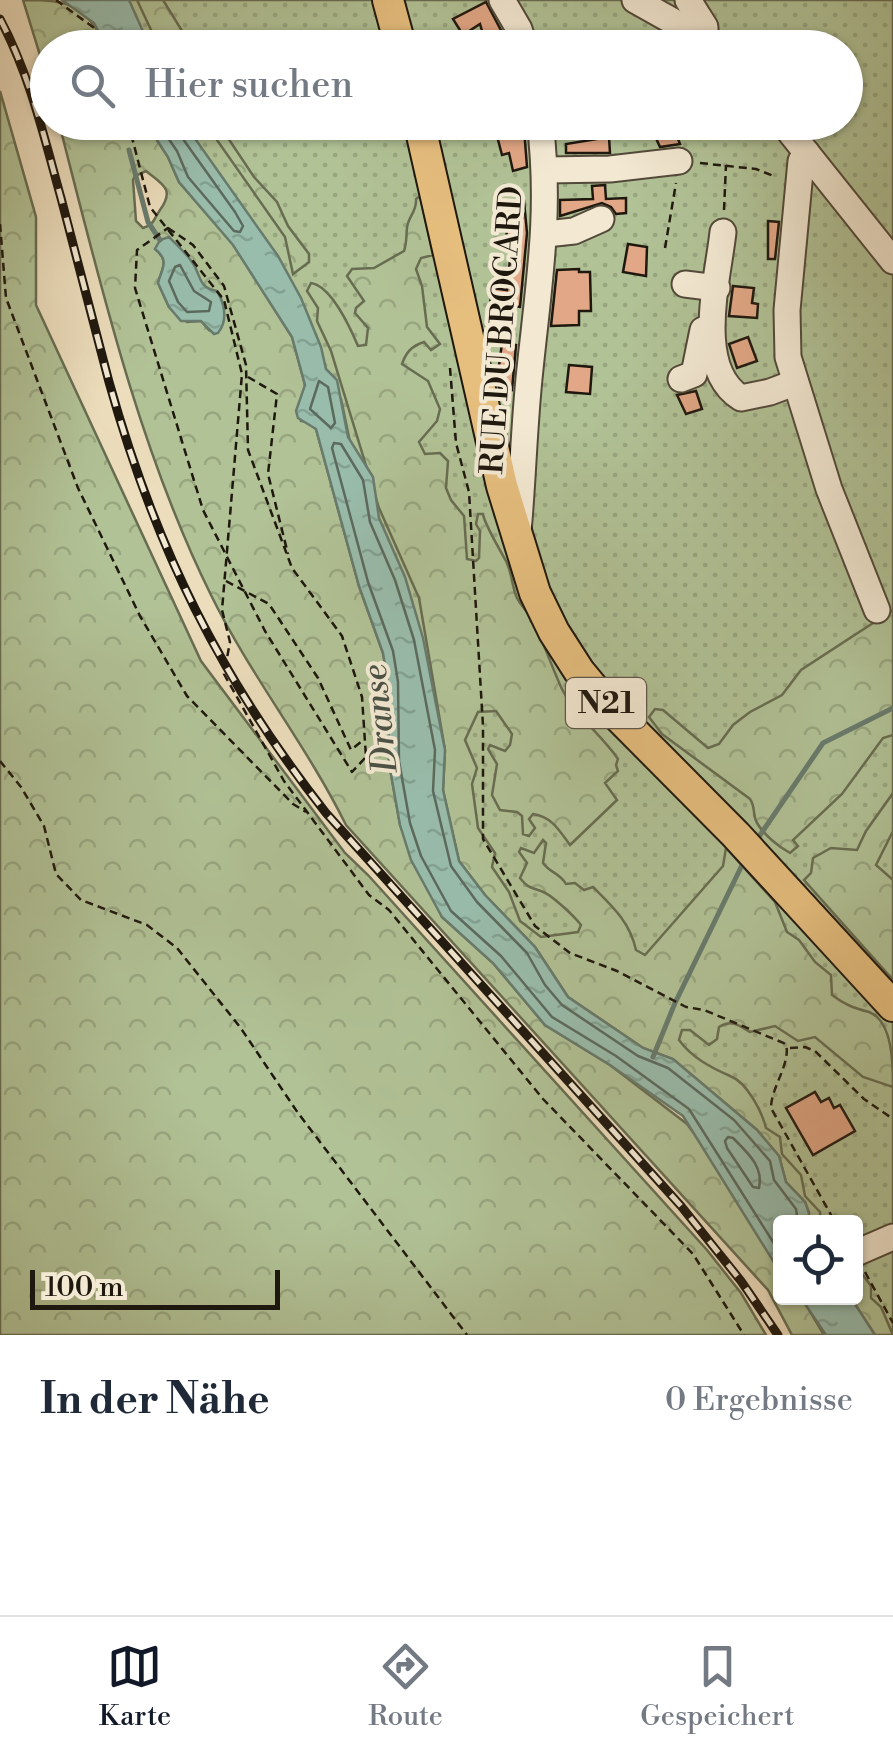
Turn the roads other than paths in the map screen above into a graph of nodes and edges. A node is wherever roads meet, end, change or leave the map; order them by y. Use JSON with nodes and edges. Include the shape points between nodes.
{"nodes":[{"id":1,"x":388,"y":0,"type":"edge"},
{"id":2,"x":502,"y":0,"type":"edge"},
{"id":3,"x":635,"y":0,"type":"edge"},
{"id":4,"x":688,"y":0,"type":"edge"},
{"id":5,"x":396,"y":30,"type":"edge"},
{"id":6,"x":519,"y":30,"type":"edge"},
{"id":7,"x":684,"y":30,"type":"edge"},
{"id":8,"x":705,"y":30,"type":"edge"},
{"id":9,"x":422,"y":140,"type":"edge"},
{"id":10,"x":542,"y":140,"type":"edge"},
{"id":11,"x":796,"y":140,"type":"edge"},
{"id":12,"x":806,"y":152,"type":"junction"},
{"id":13,"x":677,"y":161,"type":"road end"},
{"id":14,"x":545,"y":170,"type":"junction"},
{"id":15,"x":601,"y":219,"type":"dead end"},
{"id":16,"x":723,"y":232,"type":"road end"},
{"id":17,"x":546,"y":234,"type":"junction"},
{"id":18,"x":893,"y":262,"type":"edge"},
{"id":19,"x":685,"y":284,"type":"dead end"},
{"id":20,"x":717,"y":288,"type":"junction"},
{"id":21,"x":714,"y":316,"type":"junction"},
{"id":22,"x":681,"y":379,"type":"dead end"},
{"id":23,"x":794,"y":383,"type":"junction"},
{"id":24,"x":517,"y":542,"type":"junction"},
{"id":25,"x":877,"y":610,"type":"dead end"},
{"id":26,"x":893,"y":1006,"type":"edge"},
{"id":27,"x":893,"y":1237,"type":"edge"},
{"id":28,"x":863,"y":1260,"type":"edge"}],
"edges":[{"from":1,"to":5,"type":"main road"},
{"from":2,"to":6,"type":"street"},
{"from":3,"to":7,"type":"street"},
{"from":4,"to":8,"type":"street"},
{"from":9,"to":24,"type":"main road","number":"N21"},
{"from":10,"to":14,"type":"street","name":"RUE DU BROCARD"},
{"from":11,"to":12,"type":"street"},
{"from":12,"to":18,"type":"street"},
{"from":12,"to":23,"type":"street","via":[[786,343]]},
{"from":13,"to":14,"type":"street"},
{"from":14,"to":17,"type":"street","name":"RUE DU BROCARD"},
{"from":15,"to":17,"type":"street","via":[[574,232]]},
{"from":16,"to":20,"type":"street"},
{"from":17,"to":24,"type":"street","name":"RUE DU BROCARD"},
{"from":19,"to":20,"type":"street"},
{"from":20,"to":21,"type":"street"},
{"from":21,"to":22,"type":"street","via":[[704,324],[694,374]]},
{"from":21,"to":23,"type":"street","via":[[713,358],[732,392],[747,398]]},
{"from":23,"to":25,"type":"street"},
{"from":24,"to":26,"type":"main road","number":"N21","via":[[544,612],[579,671]]},
{"from":27,"to":28,"type":"street"}]}
